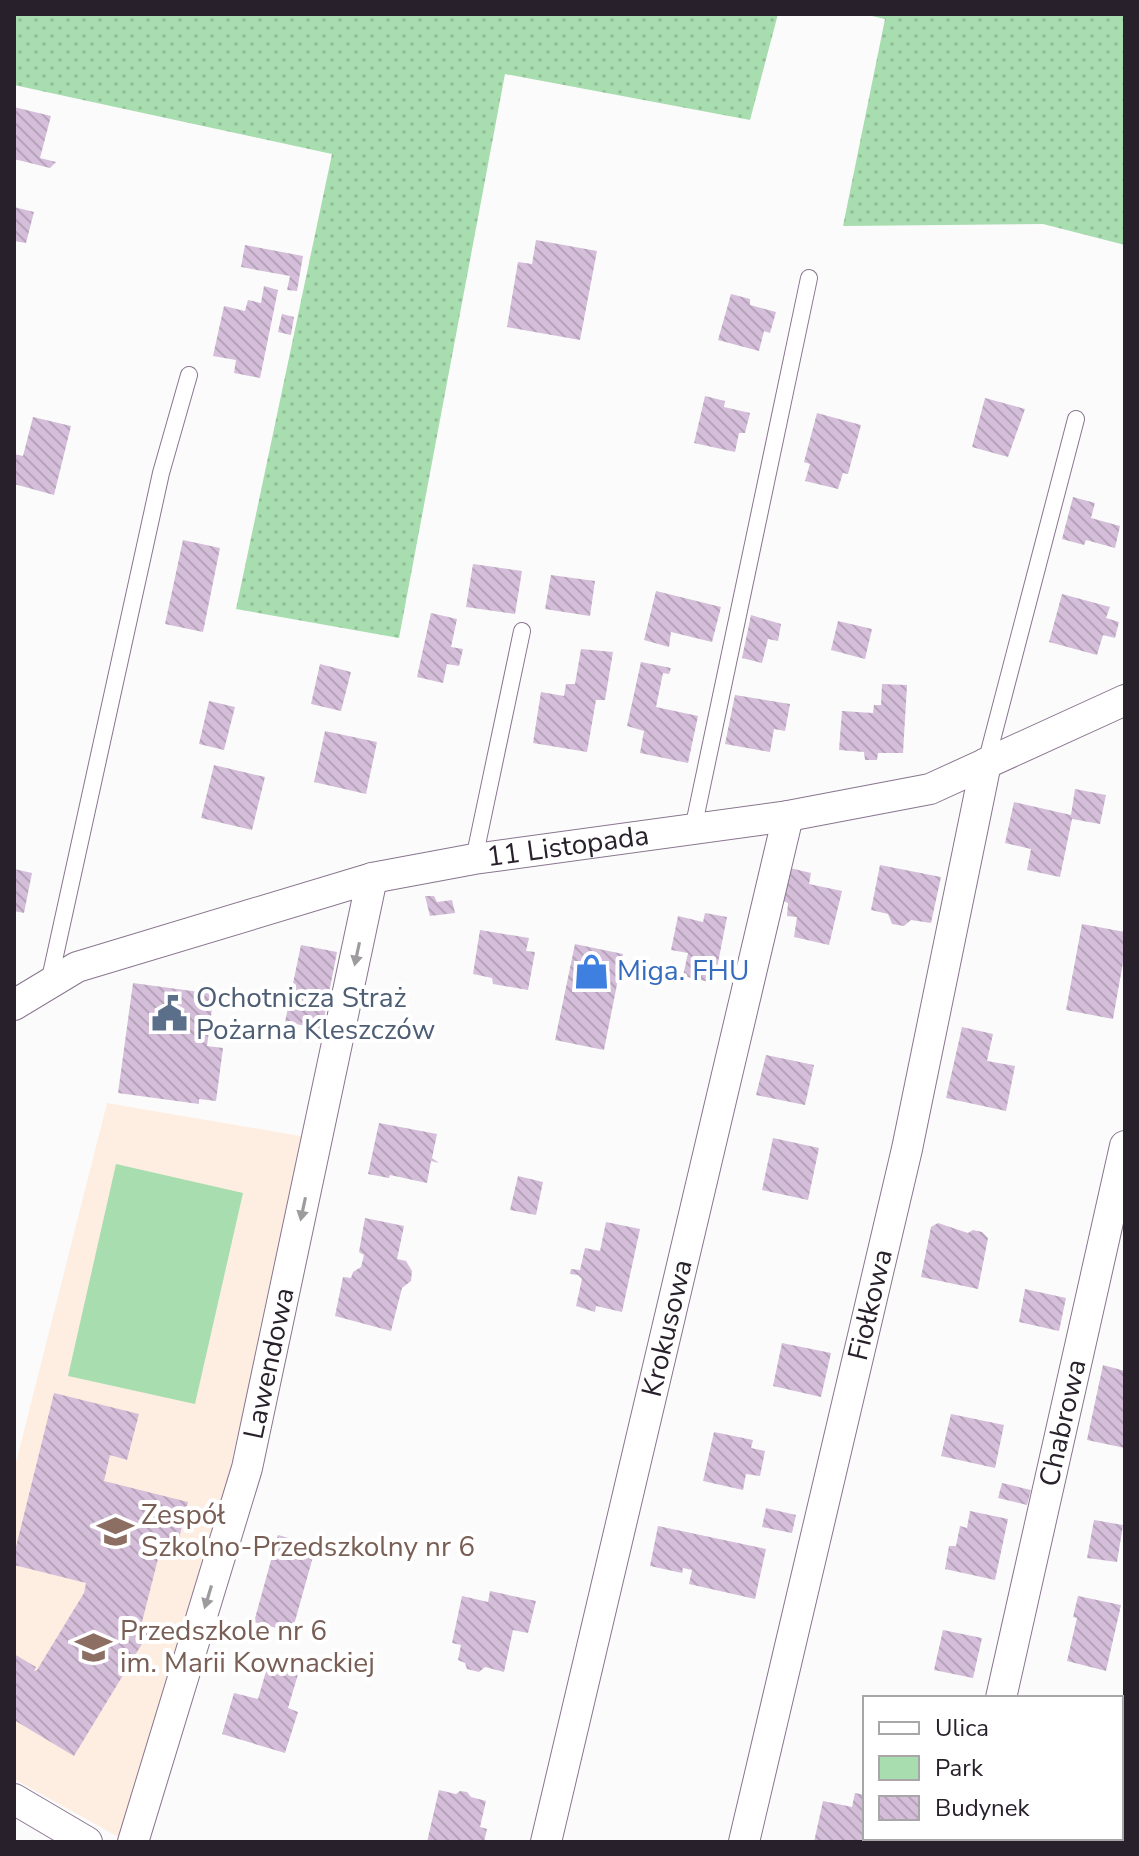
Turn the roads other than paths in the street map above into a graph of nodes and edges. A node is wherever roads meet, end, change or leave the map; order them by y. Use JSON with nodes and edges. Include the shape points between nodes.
{"nodes":[{"id":1,"x":809,"y":278,"type":"dead end"},
{"id":2,"x":189,"y":375,"type":"dead end"},
{"id":3,"x":1076,"y":419,"type":"dead end"},
{"id":4,"x":522,"y":631,"type":"dead end"},
{"id":5,"x":1125,"y":700,"type":"edge"},
{"id":6,"x":986,"y":763,"type":"junction"},
{"id":7,"x":788,"y":816,"type":"junction"},
{"id":8,"x":693,"y":829,"type":"junction"},
{"id":9,"x":474,"y":859,"type":"junction"},
{"id":10,"x":372,"y":878,"type":"junction"},
{"id":11,"x":48,"y":984,"type":"junction"},
{"id":12,"x":14,"y":1005,"type":"edge"},
{"id":13,"x":1125,"y":1146,"type":"edge"},
{"id":14,"x":1001,"y":1696,"type":"edge"},
{"id":15,"x":14,"y":1799,"type":"edge"},
{"id":16,"x":87,"y":1842,"type":"edge"},
{"id":17,"x":133,"y":1842,"type":"edge"},
{"id":18,"x":546,"y":1842,"type":"edge"},
{"id":19,"x":744,"y":1842,"type":"edge"}],
"edges":[{"from":1,"to":8,"type":"lane"},
{"from":2,"to":11,"type":"lane","via":[[161,473]]},
{"from":3,"to":6,"type":"lane"},
{"from":4,"to":9,"type":"lane"},
{"from":5,"to":6,"type":"street","name":"11 Listopada"},
{"from":6,"to":7,"type":"street","name":"11 Listopada","via":[[930,789]]},
{"from":6,"to":19,"type":"street","name":"Fiołkowa","via":[[907,1149]]},
{"from":7,"to":8,"type":"street","name":"11 Listopada"},
{"from":7,"to":18,"type":"street","name":"Krokusowa"},
{"from":8,"to":9,"type":"street","name":"11 Listopada"},
{"from":9,"to":10,"type":"street","name":"11 Listopada"},
{"from":10,"to":11,"type":"street","name":"11 Listopada","via":[[77,967]]},
{"from":10,"to":17,"type":"street","name":"Lawendowa","one_way":true,"via":[[247,1468]]},
{"from":11,"to":12,"type":"street","name":"11 Listopada"},
{"from":13,"to":14,"type":"street","name":"Chabrowa"},
{"from":15,"to":16,"type":"street"}]}
